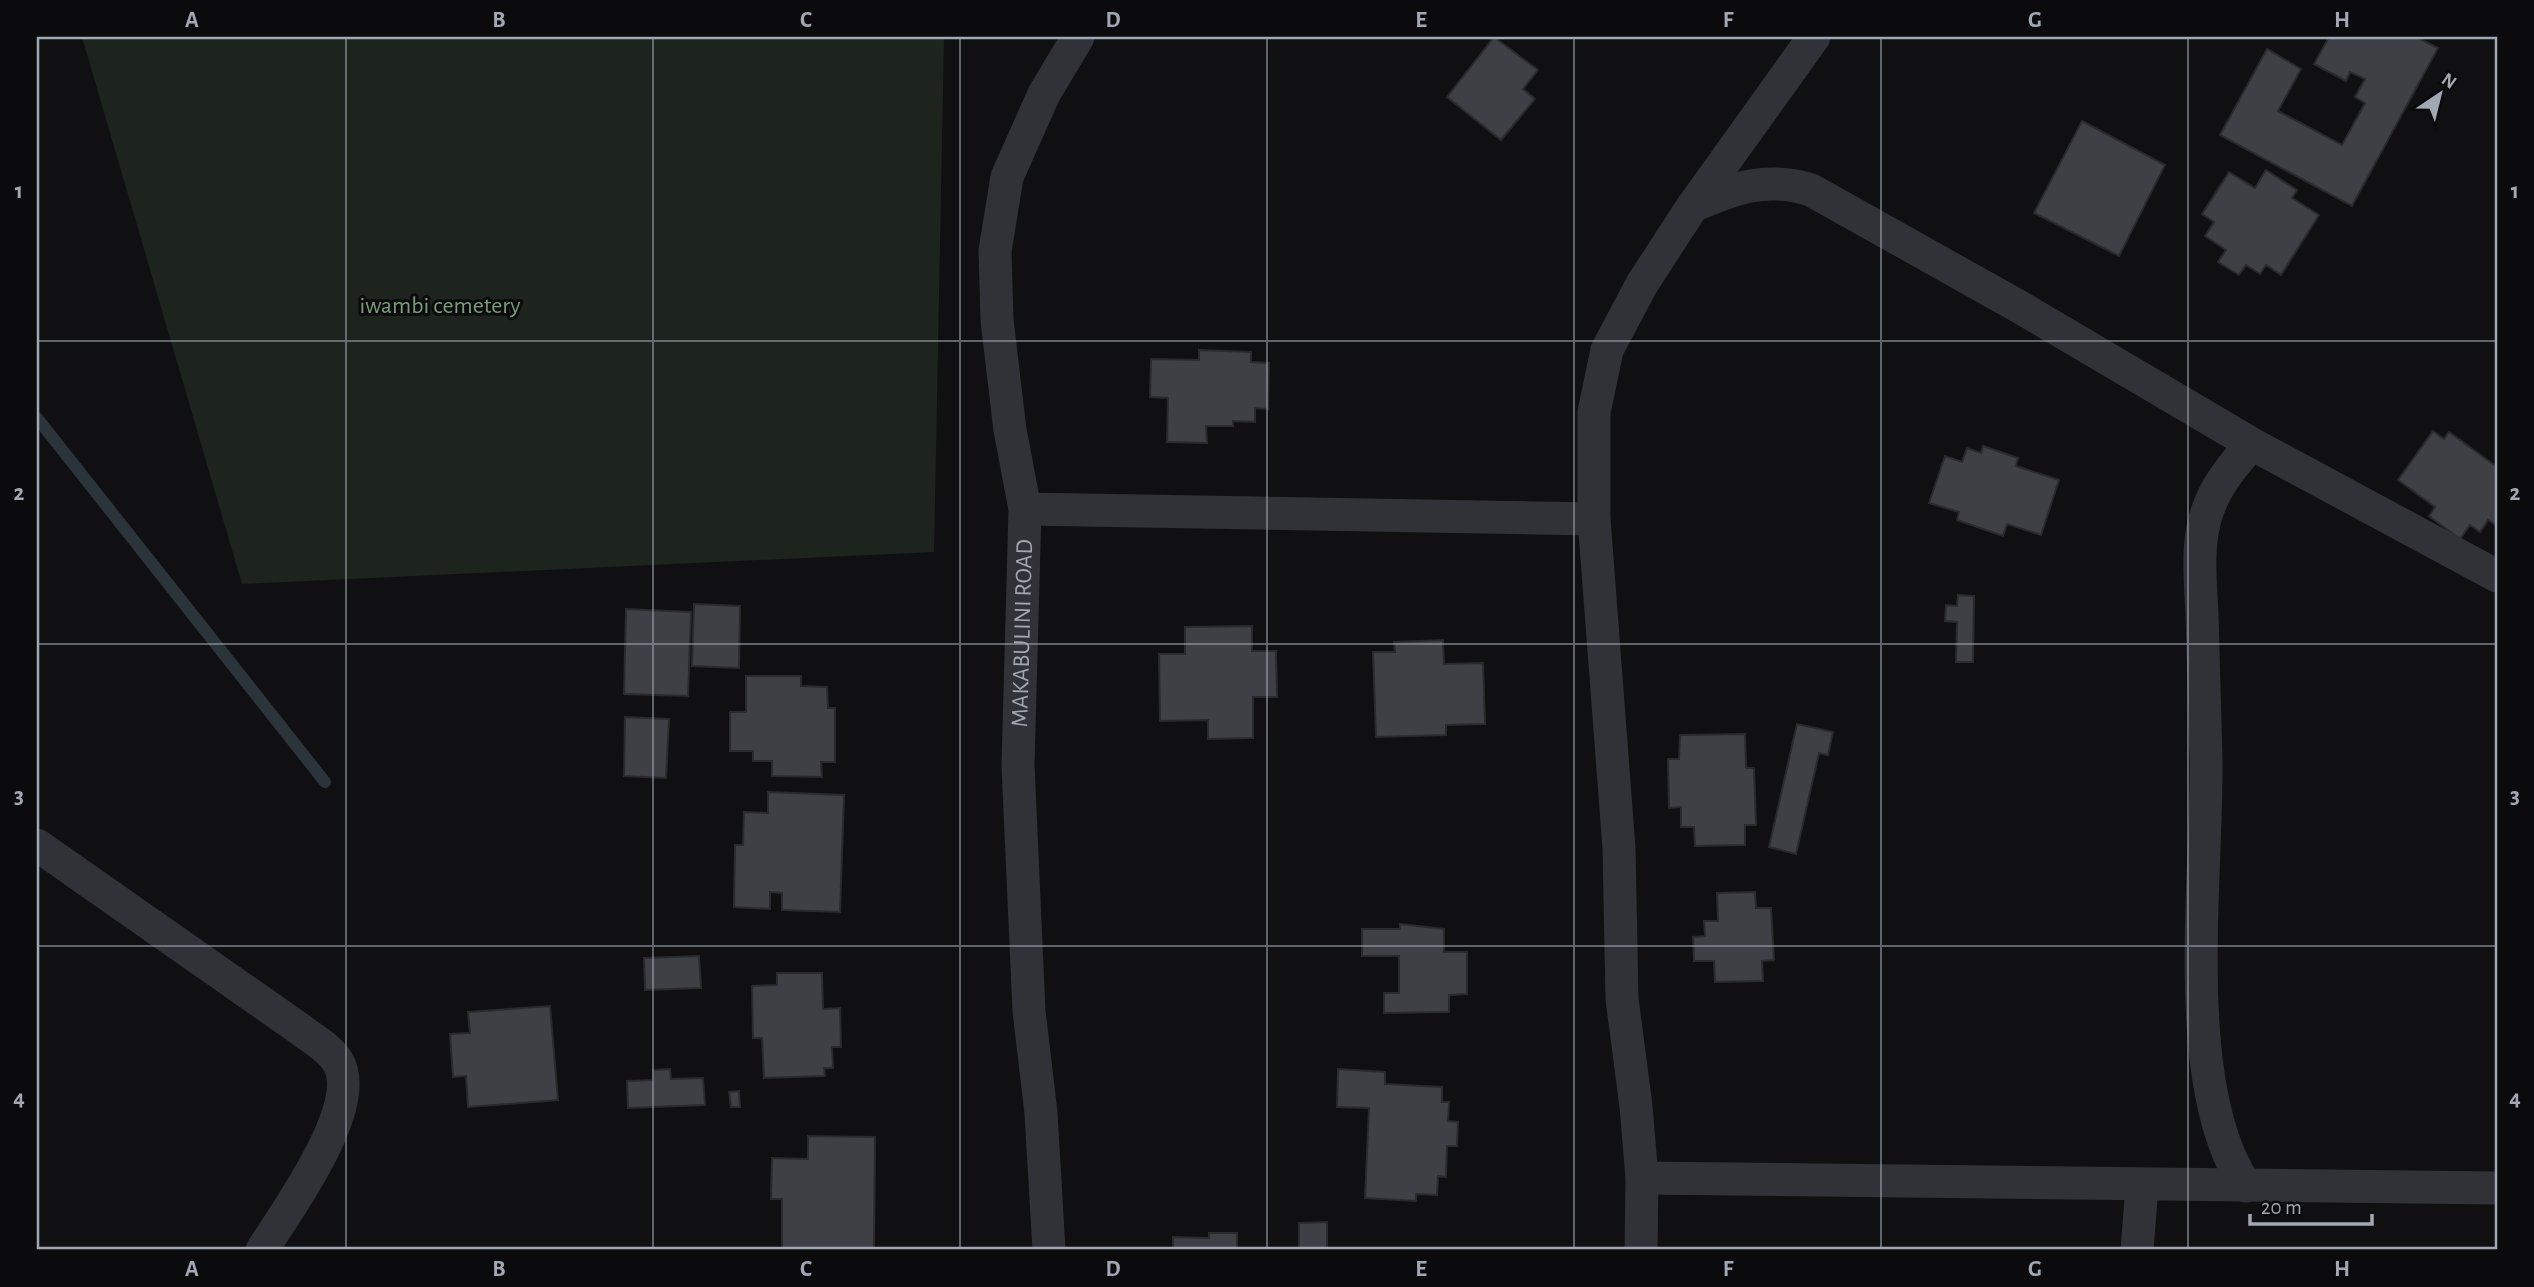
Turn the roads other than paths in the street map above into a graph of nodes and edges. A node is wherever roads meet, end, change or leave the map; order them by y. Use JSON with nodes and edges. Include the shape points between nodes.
{"nodes":[{"id":1,"x":1079,"y":37,"type":"edge"},
{"id":2,"x":1814,"y":37,"type":"edge"},
{"id":3,"x":1692,"y":207,"type":"junction"},
{"id":4,"x":2252,"y":444,"type":"junction"},
{"id":5,"x":1024,"y":509,"type":"junction"},
{"id":6,"x":1594,"y":519,"type":"junction"},
{"id":7,"x":2497,"y":576,"type":"edge"},
{"id":8,"x":37,"y":845,"type":"edge"},
{"id":9,"x":1642,"y":1178,"type":"junction"},
{"id":10,"x":2142,"y":1186,"type":"junction"},
{"id":11,"x":2246,"y":1186,"type":"junction"},
{"id":12,"x":2497,"y":1188,"type":"edge"},
{"id":13,"x":262,"y":1250,"type":"edge"},
{"id":14,"x":1049,"y":1250,"type":"edge"},
{"id":15,"x":1641,"y":1250,"type":"edge"},
{"id":16,"x":2137,"y":1250,"type":"edge"}],
"edges":[{"from":1,"to":5,"type":"street","name":"MAKABULINI ROAD","via":[[1044,94],[1007,177],[995,251],[997,320]]},
{"from":2,"to":3,"type":"street"},
{"from":3,"to":4,"type":"street","via":[[1751,184],[1790,183],[1811,190]]},
{"from":3,"to":6,"type":"street","via":[[1642,284],[1607,350],[1594,412]]},
{"from":4,"to":7,"type":"street"},
{"from":4,"to":11,"type":"street","via":[[2211,496],[2201,540],[2205,1031],[2217,1127]]},
{"from":5,"to":6,"type":"street"},
{"from":5,"to":14,"type":"street","name":"MAKABULINI ROAD","via":[[1018,765],[1029,1011]]},
{"from":6,"to":9,"type":"street","via":[[1619,848],[1622,999]]},
{"from":8,"to":13,"type":"street","via":[[298,1027],[339,1063],[344,1084],[338,1115]]},
{"from":9,"to":10,"type":"street"},
{"from":9,"to":15,"type":"street"},
{"from":10,"to":11,"type":"street"},
{"from":10,"to":16,"type":"street"},
{"from":11,"to":12,"type":"street"}]}
